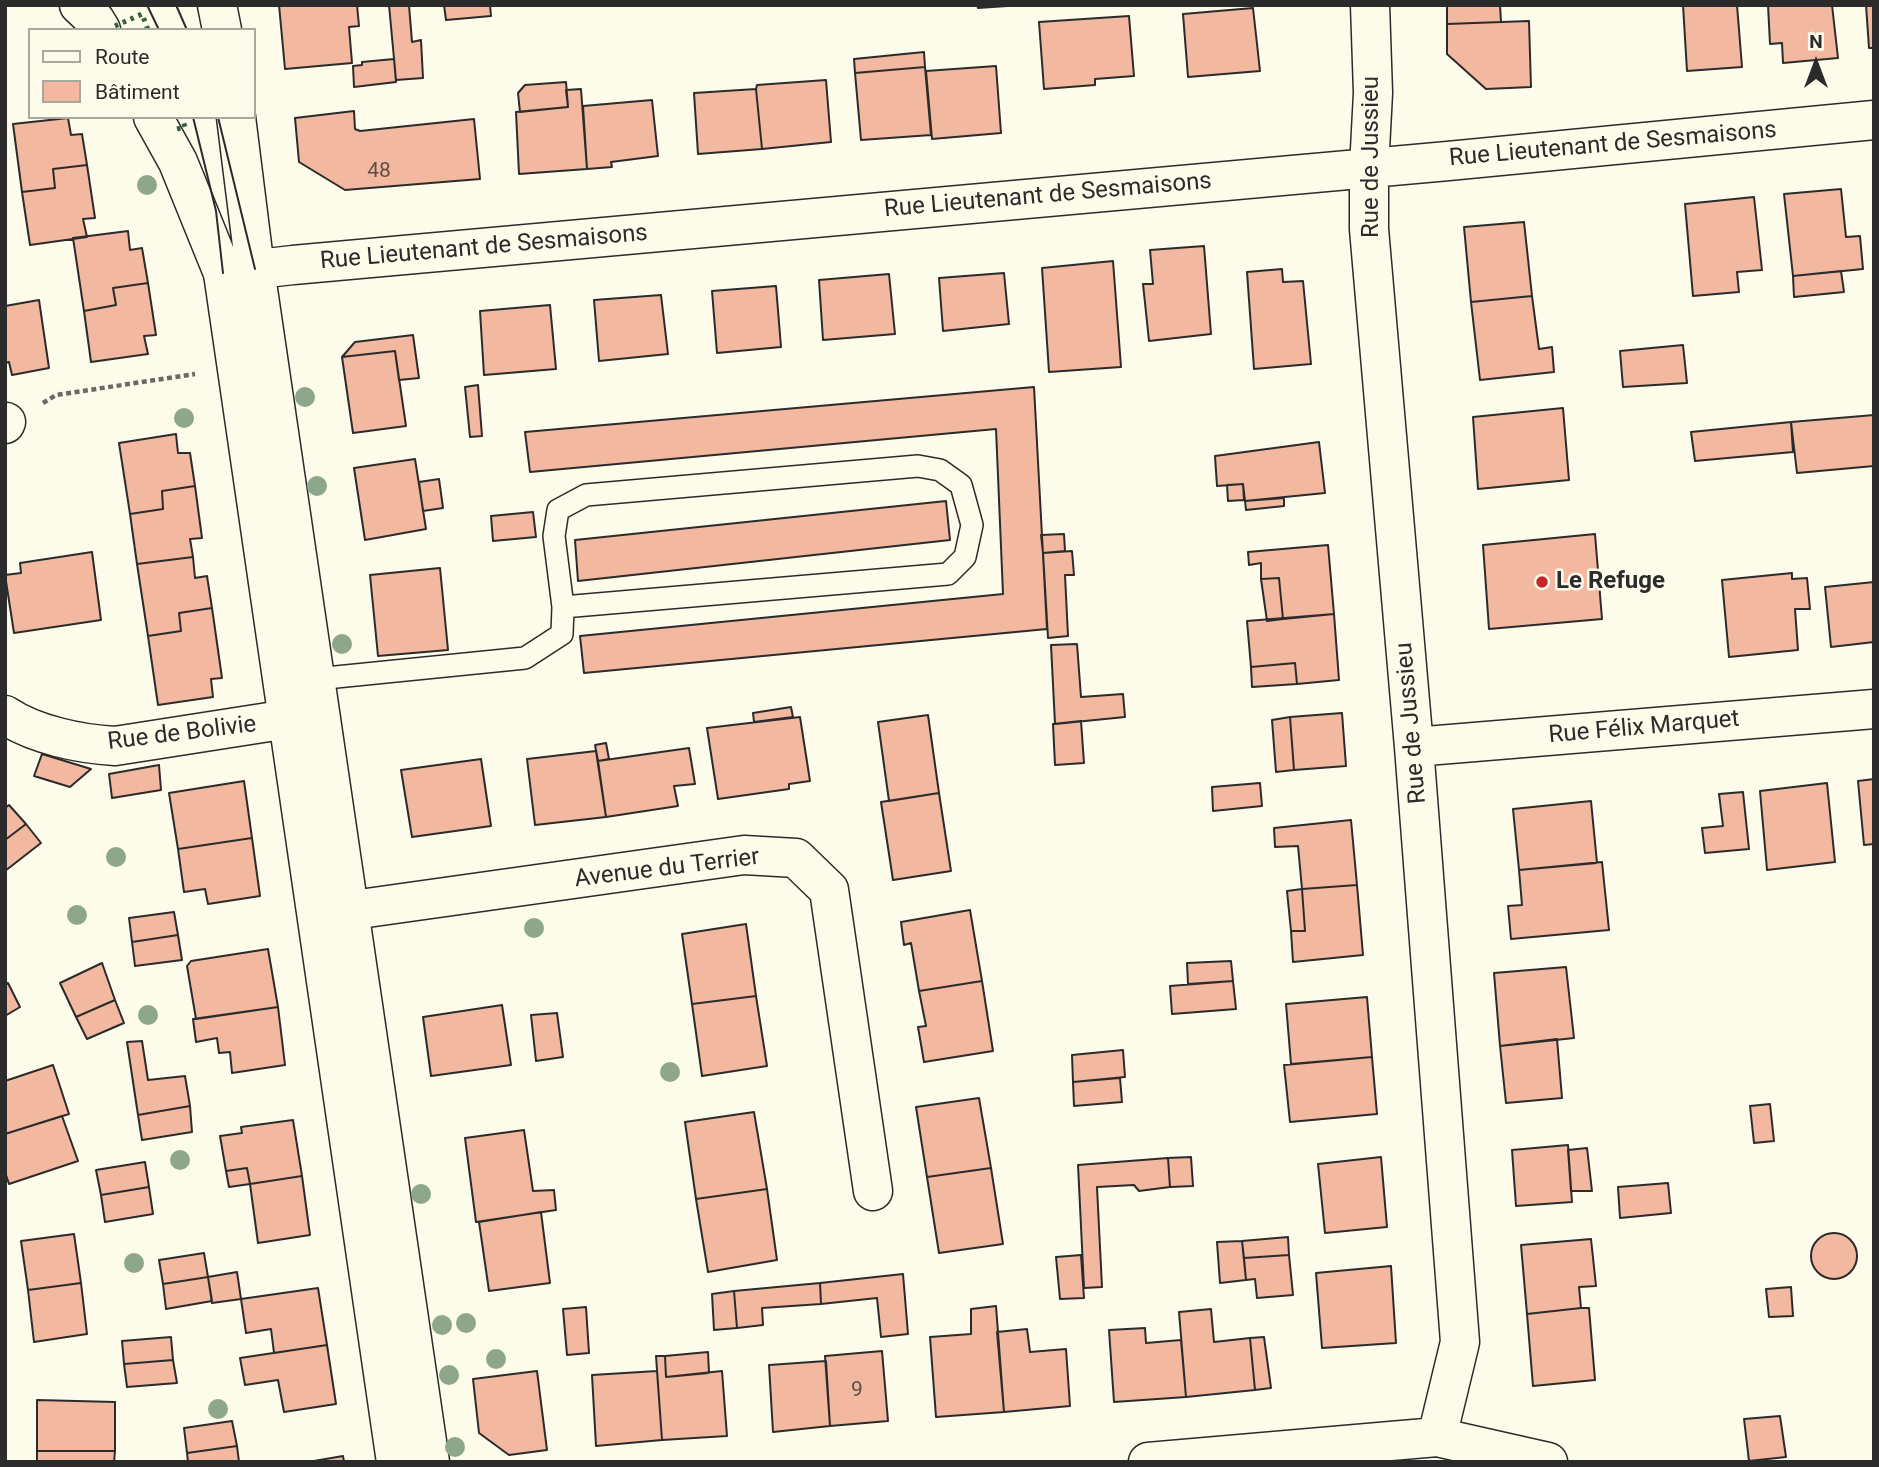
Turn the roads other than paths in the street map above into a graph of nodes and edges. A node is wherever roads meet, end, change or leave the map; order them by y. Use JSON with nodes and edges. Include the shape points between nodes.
{"nodes":[{"id":1,"x":79,"y":5,"type":"edge"},
{"id":2,"x":216,"y":5,"type":"edge"},
{"id":3,"x":1370,"y":5,"type":"edge"},
{"id":4,"x":100,"y":28,"type":"edge"},
{"id":5,"x":222,"y":28,"type":"edge"},
{"id":6,"x":154,"y":119,"type":"edge"},
{"id":7,"x":236,"y":119,"type":"edge"},
{"id":8,"x":1874,"y":120,"type":"edge"},
{"id":9,"x":1368,"y":168,"type":"junction"},
{"id":10,"x":239,"y":271,"type":"junction"},
{"id":11,"x":563,"y":607,"type":"junction"},
{"id":12,"x":308,"y":705,"type":"junction"},
{"id":13,"x":1874,"y":709,"type":"edge"},
{"id":14,"x":5,"y":715,"type":"edge"},
{"id":15,"x":1414,"y":747,"type":"junction"},
{"id":16,"x":333,"y":913,"type":"junction"},
{"id":17,"x":873,"y":1191,"type":"dead end"},
{"id":18,"x":1437,"y":1437,"type":"junction"},
{"id":19,"x":396,"y":1462,"type":"edge"},
{"id":20,"x":430,"y":1462,"type":"edge"},
{"id":21,"x":1147,"y":1462,"type":"edge"},
{"id":22,"x":1548,"y":1462,"type":"edge"}],
"edges":[{"from":1,"to":4,"type":"street"},
{"from":2,"to":5,"type":"street"},
{"from":3,"to":9,"type":"street","name":"Rue de Jussieu","via":[[1373,93]]},
{"from":6,"to":10,"type":"street"},
{"from":7,"to":10,"type":"street"},
{"from":8,"to":9,"type":"street","name":"Rue Lieutenant de Sesmaisons"},
{"from":9,"to":10,"type":"street","name":"Rue Lieutenant de Sesmaisons"},
{"from":9,"to":15,"type":"street","name":"Rue de Jussieu","via":[[1369,229]]},
{"from":10,"to":12,"type":"street"},
{"from":10,"to":12,"type":"street","via":[[234,353]]},
{"from":11,"to":11,"type":"lane","via":[[554,536],[558,510],[586,495],[918,466],[940,470],[961,485],[972,525],[965,557],[948,574]]},
{"from":11,"to":12,"type":"lane","via":[[562,634],[525,658]]},
{"from":12,"to":14,"type":"street","name":"Rue de Bolivie","via":[[115,746],[22,726]]},
{"from":12,"to":16,"type":"street"},
{"from":13,"to":15,"type":"street","name":"Rue Félix Marquet"},
{"from":15,"to":18,"type":"street","name":"Rue de Jussieu","via":[[1460,1342]]},
{"from":16,"to":17,"type":"street","name":"Avenue du Terrier","via":[[744,855],[796,858],[829,890]]},
{"from":16,"to":19,"type":"street"},
{"from":16,"to":20,"type":"street"},
{"from":18,"to":21,"type":"street"},
{"from":18,"to":22,"type":"street"}]}
